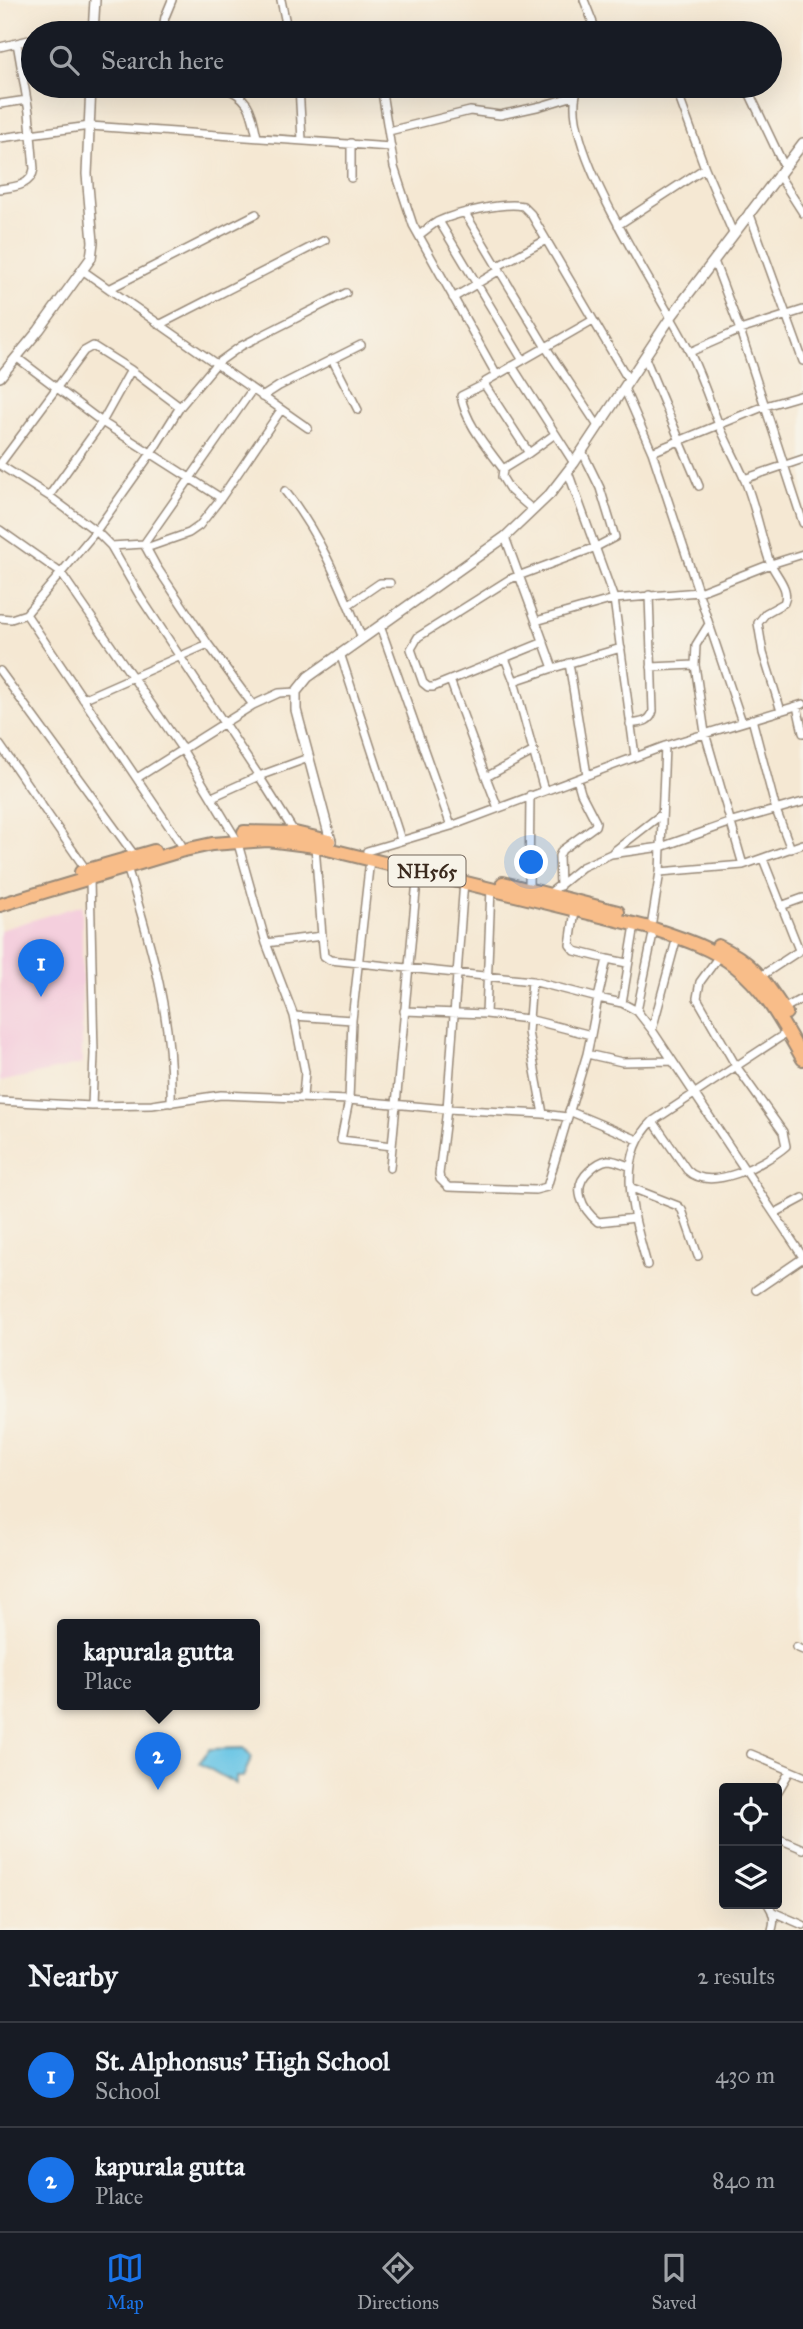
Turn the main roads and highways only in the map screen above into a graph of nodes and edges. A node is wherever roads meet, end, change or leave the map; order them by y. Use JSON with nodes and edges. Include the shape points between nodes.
{"nodes":[{"id":1,"x":235,"y":836,"type":"junction"},
{"id":2,"x":368,"y":855,"type":"junction"},
{"id":3,"x":131,"y":861,"type":"junction"},
{"id":4,"x":89,"y":875,"type":"junction"},
{"id":5,"x":0,"y":897,"type":"edge"},
{"id":6,"x":0,"y":905,"type":"edge"},
{"id":7,"x":653,"y":925,"type":"junction"},
{"id":8,"x":803,"y":1042,"type":"edge"},
{"id":9,"x":803,"y":1059,"type":"edge"}],
"edges":[{"from":1,"to":2,"type":"highway","number":"NH565"},
{"from":1,"to":2,"type":"highway","number":"NH565","via":[[295,833]]},
{"from":1,"to":3,"type":"highway","number":"NH565"},
{"from":1,"to":3,"type":"highway","number":"NH565","via":[[209,836]]},
{"from":2,"to":7,"type":"highway","number":"NH565","via":[[635,925]]},
{"from":2,"to":7,"type":"highway","number":"NH565","via":[[555,890]]},
{"from":3,"to":4,"type":"highway","number":"NH565"},
{"from":4,"to":5,"type":"highway","number":"NH565"},
{"from":4,"to":6,"type":"highway","number":"NH565"},
{"from":7,"to":8,"type":"highway","number":"NH565","via":[[740,958],[761,976]]},
{"from":7,"to":9,"type":"highway","number":"NH565","via":[[734,965],[753,983]]}]}
